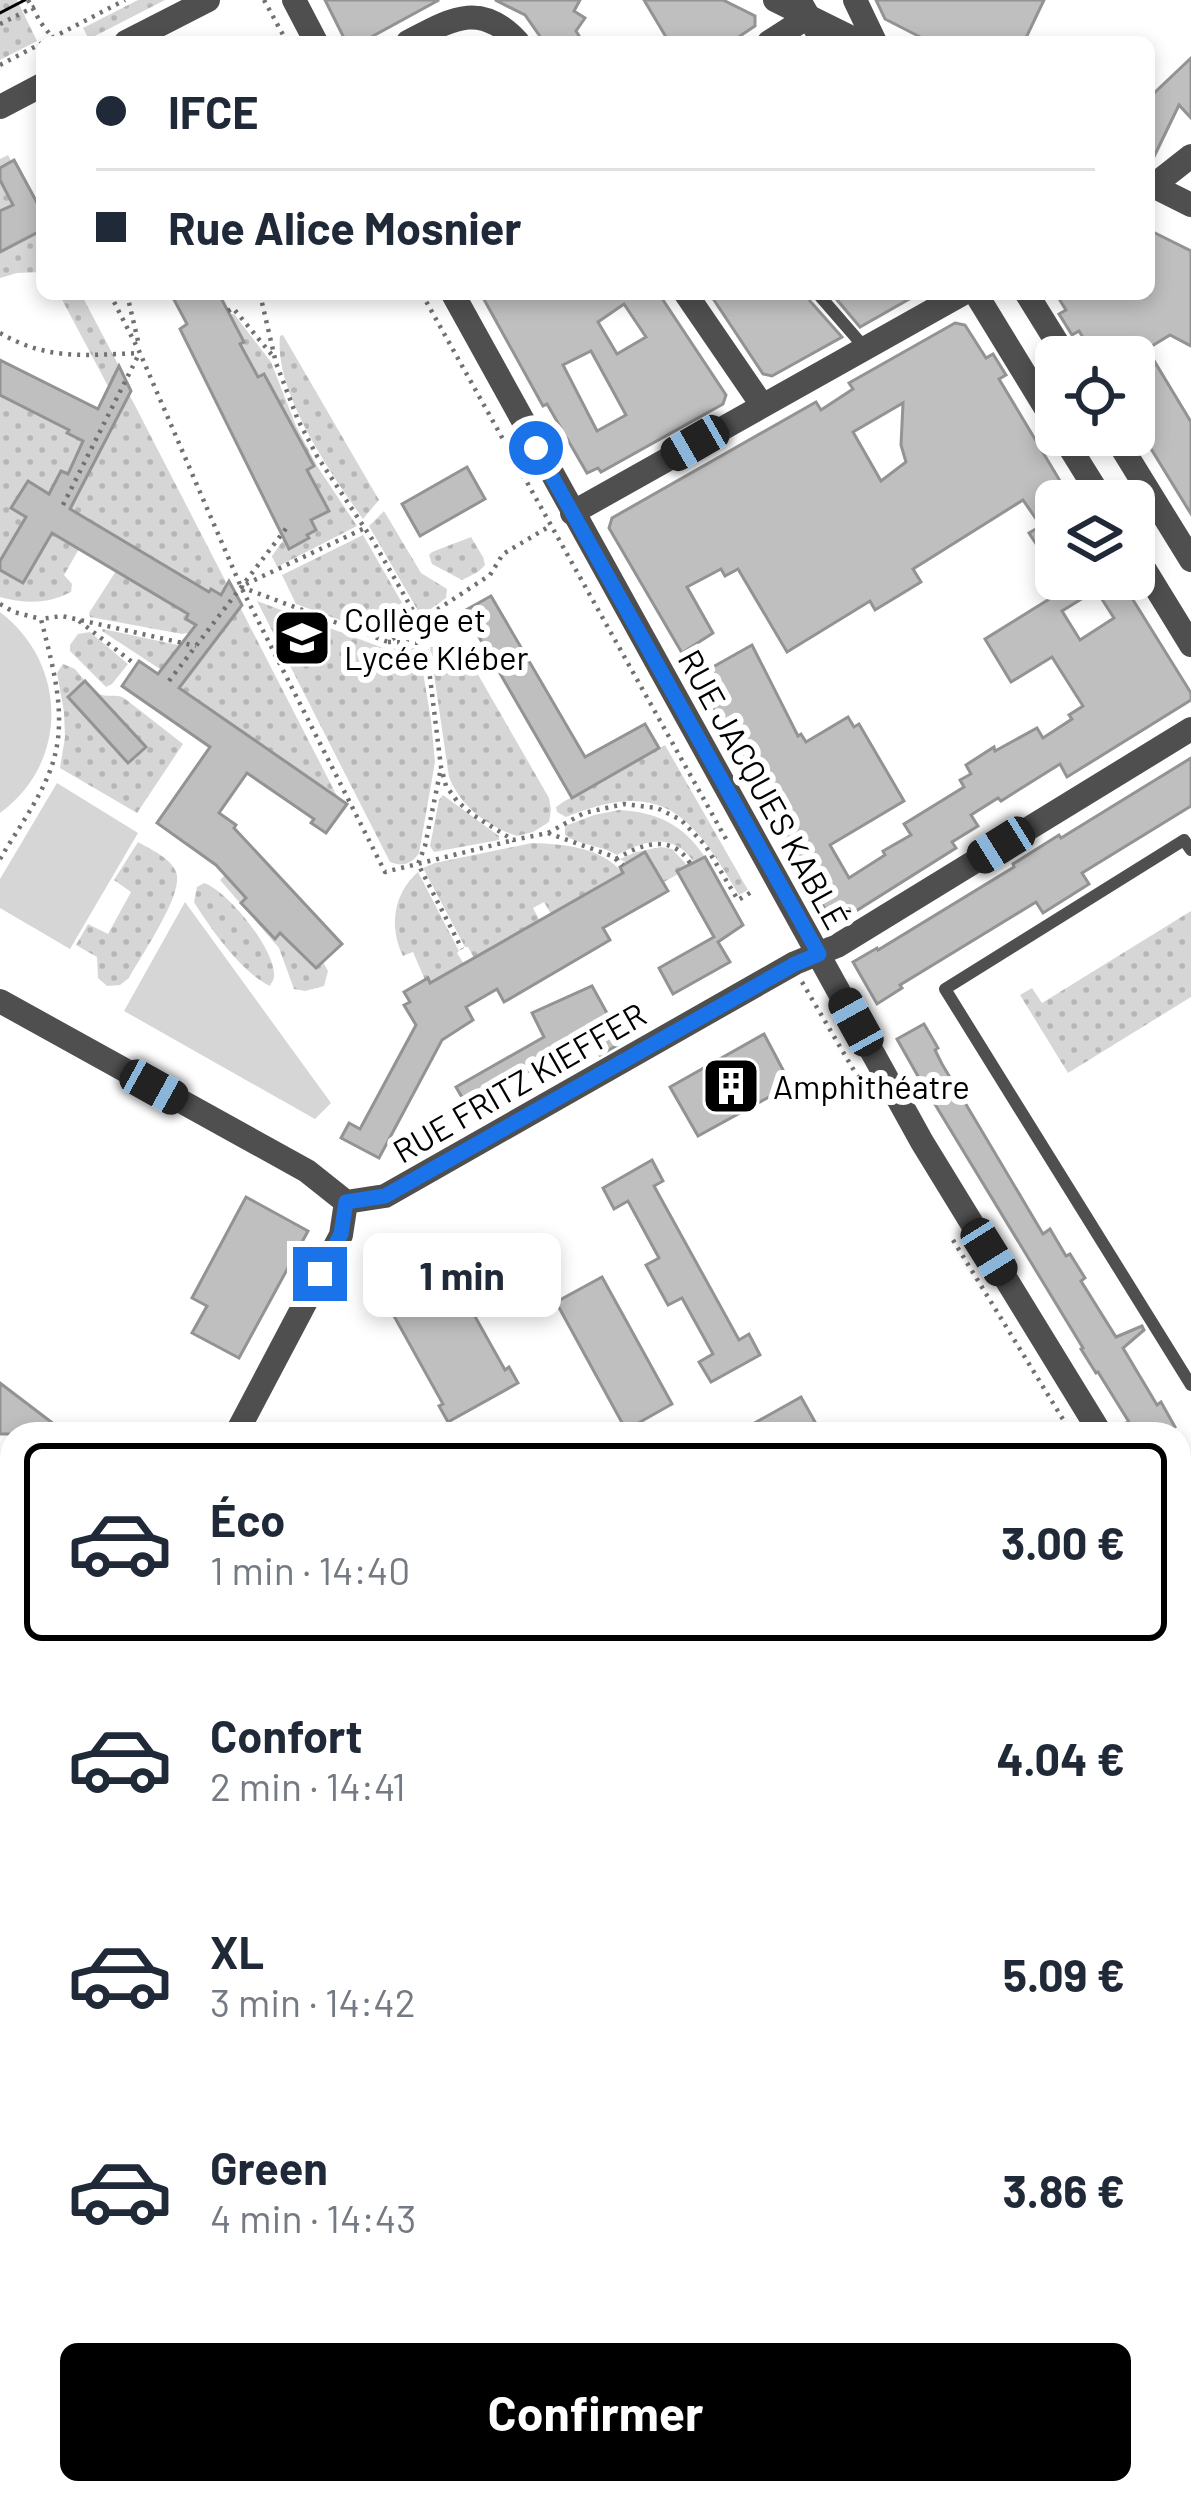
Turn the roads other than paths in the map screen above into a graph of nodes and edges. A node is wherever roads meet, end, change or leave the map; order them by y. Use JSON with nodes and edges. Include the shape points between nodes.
{"nodes":[{"id":1,"x":208,"y":0,"type":"edge"},
{"id":2,"x":294,"y":0,"type":"edge"},
{"id":3,"x":775,"y":0,"type":"edge"},
{"id":4,"x":855,"y":0,"type":"edge"},
{"id":5,"x":804,"y":9,"type":"edge"},
{"id":6,"x":138,"y":36,"type":"edge"},
{"id":7,"x":313,"y":36,"type":"edge"},
{"id":8,"x":420,"y":36,"type":"edge"},
{"id":9,"x":512,"y":36,"type":"edge"},
{"id":10,"x":775,"y":36,"type":"edge"},
{"id":11,"x":820,"y":36,"type":"edge"},
{"id":12,"x":850,"y":36,"type":"edge"},
{"id":13,"x":872,"y":36,"type":"edge"},
{"id":14,"x":36,"y":88,"type":"edge"},
{"id":15,"x":0,"y":107,"type":"edge"},
{"id":16,"x":1191,"y":156,"type":"edge"},
{"id":17,"x":1155,"y":183,"type":"edge"},
{"id":18,"x":1155,"y":188,"type":"edge"},
{"id":19,"x":1191,"y":205,"type":"edge"},
{"id":20,"x":456,"y":300,"type":"edge"},
{"id":21,"x":690,"y":300,"type":"edge"},
{"id":22,"x":823,"y":300,"type":"edge"},
{"id":23,"x":951,"y":300,"type":"edge"},
{"id":24,"x":980,"y":300,"type":"edge"},
{"id":25,"x":1031,"y":300,"type":"edge"},
{"id":26,"x":1053,"y":336,"type":"edge"},
{"id":27,"x":865,"y":348,"type":"junction"},
{"id":28,"x":1035,"y":391,"type":"edge"},
{"id":29,"x":762,"y":405,"type":"junction"},
{"id":30,"x":1127,"y":456,"type":"edge"},
{"id":31,"x":561,"y":519,"type":"junction"},
{"id":32,"x":1191,"y":560,"type":"edge"},
{"id":33,"x":1155,"y":586,"type":"edge"},
{"id":34,"x":1191,"y":645,"type":"edge"},
{"id":35,"x":1191,"y":729,"type":"edge"},
{"id":36,"x":1191,"y":850,"type":"edge"},
{"id":37,"x":819,"y":954,"type":"junction"},
{"id":38,"x":0,"y":1001,"type":"edge"},
{"id":39,"x":346,"y":1202,"type":"junction"},
{"id":40,"x":1191,"y":1384,"type":"edge"},
{"id":41,"x":242,"y":1422,"type":"edge"},
{"id":42,"x":1095,"y":1422,"type":"edge"}],
"edges":[{"from":1,"to":6,"type":"street"},
{"from":2,"to":7,"type":"street"},
{"from":3,"to":5,"type":"street"},
{"from":4,"to":13,"type":"street"},
{"from":5,"to":10,"type":"street"},
{"from":5,"to":11,"type":"street"},
{"from":5,"to":12,"type":"street"},
{"from":8,"to":9,"type":"street","via":[[466,14]]},
{"from":14,"to":15,"type":"street"},
{"from":16,"to":17,"type":"street"},
{"from":18,"to":19,"type":"street"},
{"from":20,"to":31,"type":"street","name":"RUE JACQUES KABLÉ"},
{"from":21,"to":29,"type":"street"},
{"from":22,"to":27,"type":"lane"},
{"from":23,"to":27,"type":"street"},
{"from":24,"to":28,"type":"street"},
{"from":25,"to":26,"type":"street"},
{"from":27,"to":29,"type":"street"},
{"from":29,"to":31,"type":"street"},
{"from":30,"to":32,"type":"street"},
{"from":31,"to":37,"type":"street","name":"RUE JACQUES KABLÉ"},
{"from":33,"to":34,"type":"street"},
{"from":35,"to":37,"type":"street","name":"RUE FRITZ KIEFFER"},
{"from":36,"to":40,"type":"lane","via":[[1184,840],[945,989]]},
{"from":37,"to":39,"type":"street","name":"RUE FRITZ KIEFFER","via":[[385,1196]]},
{"from":37,"to":42,"type":"street","name":"RUE JACQUES KABLÉ","via":[[922,1142]]},
{"from":38,"to":39,"type":"street","via":[[308,1172]]},
{"from":39,"to":41,"type":"street","via":[[341,1234]]}]}
